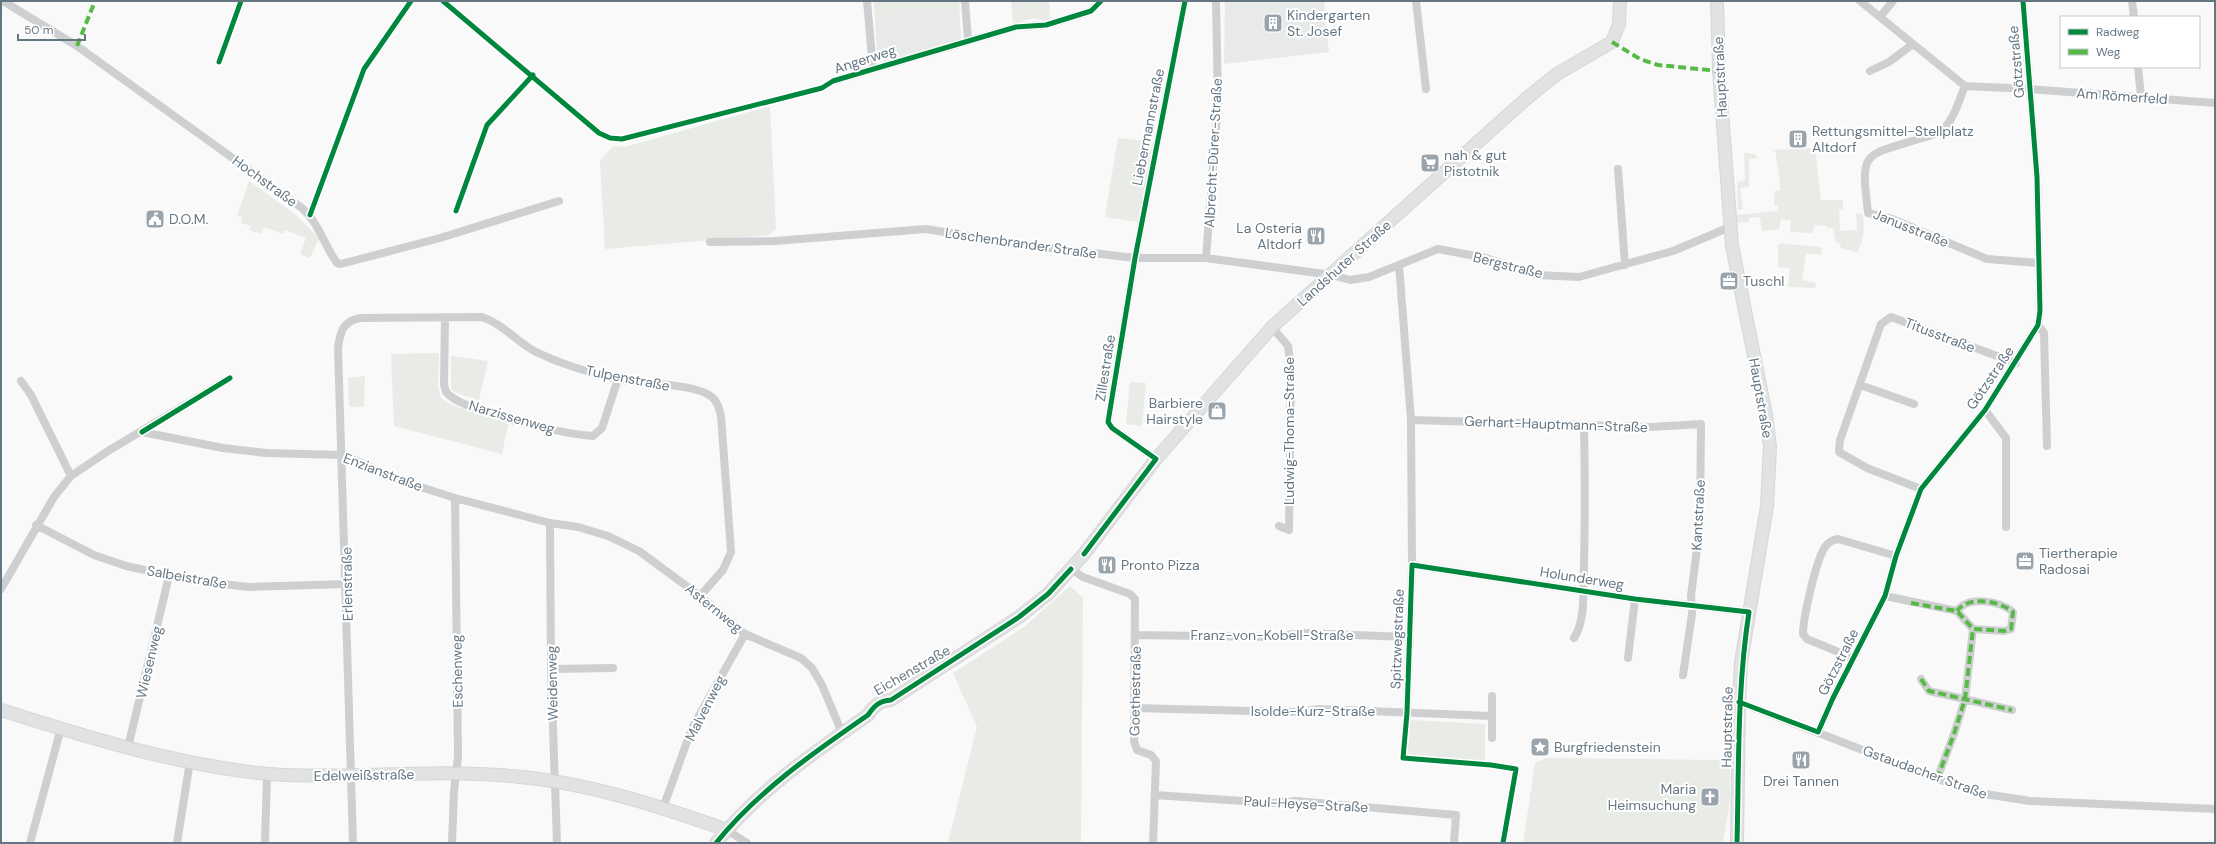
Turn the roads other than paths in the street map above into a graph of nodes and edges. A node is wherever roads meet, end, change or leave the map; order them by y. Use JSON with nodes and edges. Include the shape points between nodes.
{"nodes":[{"id":1,"x":3,"y":1,"type":"edge"},
{"id":2,"x":867,"y":1,"type":"edge"},
{"id":3,"x":965,"y":1,"type":"edge"},
{"id":4,"x":1100,"y":1,"type":"edge"},
{"id":5,"x":1185,"y":1,"type":"edge"},
{"id":6,"x":1216,"y":1,"type":"edge"},
{"id":7,"x":1416,"y":1,"type":"edge"},
{"id":8,"x":1620,"y":1,"type":"edge"},
{"id":9,"x":1717,"y":1,"type":"edge"},
{"id":10,"x":1860,"y":1,"type":"edge"},
{"id":11,"x":1893,"y":1,"type":"edge"},
{"id":12,"x":2023,"y":1,"type":"edge"},
{"id":13,"x":2132,"y":1,"type":"edge"},
{"id":14,"x":2134,"y":16,"type":"edge"},
{"id":15,"x":1880,"y":17,"type":"junction"},
{"id":16,"x":968,"y":40,"type":"junction"},
{"id":17,"x":1913,"y":44,"type":"junction"},
{"id":18,"x":2138,"y":68,"type":"edge"},
{"id":19,"x":873,"y":69,"type":"junction"},
{"id":20,"x":1870,"y":71,"type":"dead end"},
{"id":21,"x":833,"y":81,"type":"dead end"},
{"id":22,"x":1965,"y":86,"type":"junction"},
{"id":23,"x":1426,"y":89,"type":"dead end"},
{"id":24,"x":2030,"y":89,"type":"junction"},
{"id":25,"x":2141,"y":97,"type":"junction"},
{"id":26,"x":2215,"y":103,"type":"edge"},
{"id":27,"x":1618,"y":169,"type":"dead end"},
{"id":28,"x":559,"y":201,"type":"dead end"},
{"id":29,"x":1730,"y":227,"type":"junction"},
{"id":30,"x":710,"y":242,"type":"dead end"},
{"id":31,"x":1135,"y":258,"type":"junction"},
{"id":32,"x":1206,"y":258,"type":"junction"},
{"id":33,"x":2038,"y":263,"type":"junction"},
{"id":34,"x":1399,"y":265,"type":"junction"},
{"id":35,"x":1625,"y":265,"type":"junction"},
{"id":36,"x":1332,"y":275,"type":"junction"},
{"id":37,"x":445,"y":317,"type":"junction"},
{"id":38,"x":344,"y":325,"type":"joint"},
{"id":39,"x":2038,"y":325,"type":"junction"},
{"id":40,"x":1272,"y":327,"type":"junction"},
{"id":41,"x":2016,"y":363,"type":"junction"},
{"id":42,"x":230,"y":378,"type":"dead end"},
{"id":43,"x":618,"y":379,"type":"junction"},
{"id":44,"x":21,"y":382,"type":"dead end"},
{"id":45,"x":1860,"y":385,"type":"junction"},
{"id":46,"x":1914,"y":404,"type":"dead end"},
{"id":47,"x":1985,"y":410,"type":"junction"},
{"id":48,"x":1411,"y":420,"type":"junction"},
{"id":49,"x":1701,"y":424,"type":"joint"},
{"id":50,"x":1584,"y":425,"type":"junction"},
{"id":51,"x":142,"y":432,"type":"junction"},
{"id":52,"x":2047,"y":446,"type":"dead end"},
{"id":53,"x":343,"y":455,"type":"junction"},
{"id":54,"x":1156,"y":459,"type":"junction"},
{"id":55,"x":71,"y":476,"type":"junction"},
{"id":56,"x":1920,"y":489,"type":"junction"},
{"id":57,"x":455,"y":498,"type":"junction"},
{"id":58,"x":550,"y":522,"type":"junction"},
{"id":59,"x":36,"y":526,"type":"junction"},
{"id":60,"x":1279,"y":526,"type":"dead end"},
{"id":61,"x":2006,"y":527,"type":"dead end"},
{"id":62,"x":1084,"y":554,"type":"joint"},
{"id":63,"x":1896,"y":556,"type":"junction"},
{"id":64,"x":1412,"y":565,"type":"junction"},
{"id":65,"x":1071,"y":569,"type":"junction"},
{"id":66,"x":169,"y":576,"type":"junction"},
{"id":67,"x":347,"y":584,"type":"junction"},
{"id":68,"x":1,"y":589,"type":"edge"},
{"id":69,"x":1583,"y":590,"type":"junction"},
{"id":70,"x":700,"y":596,"type":"junction"},
{"id":71,"x":1885,"y":596,"type":"junction"},
{"id":72,"x":1635,"y":599,"type":"junction"},
{"id":73,"x":1691,"y":605,"type":"junction"},
{"id":74,"x":1957,"y":611,"type":"junction"},
{"id":75,"x":1749,"y":612,"type":"junction"},
{"id":76,"x":1973,"y":629,"type":"junction"},
{"id":77,"x":745,"y":634,"type":"junction"},
{"id":78,"x":1135,"y":635,"type":"junction"},
{"id":79,"x":1409,"y":637,"type":"junction"},
{"id":80,"x":1574,"y":638,"type":"dead end"},
{"id":81,"x":1628,"y":658,"type":"dead end"},
{"id":82,"x":1853,"y":658,"type":"junction"},
{"id":83,"x":613,"y":668,"type":"dead end"},
{"id":84,"x":551,"y":669,"type":"junction"},
{"id":85,"x":1683,"y":674,"type":"dead end"},
{"id":86,"x":1921,"y":679,"type":"dead end"},
{"id":87,"x":1492,"y":696,"type":"dead end"},
{"id":88,"x":1964,"y":699,"type":"junction"},
{"id":89,"x":1739,"y":702,"type":"junction"},
{"id":90,"x":1134,"y":708,"type":"junction"},
{"id":91,"x":1,"y":710,"type":"edge"},
{"id":92,"x":2012,"y":710,"type":"dead end"},
{"id":93,"x":1407,"y":713,"type":"junction"},
{"id":94,"x":1491,"y":716,"type":"junction"},
{"id":95,"x":61,"y":728,"type":"junction"},
{"id":96,"x":1818,"y":732,"type":"junction"},
{"id":97,"x":842,"y":733,"type":"junction"},
{"id":98,"x":1492,"y":738,"type":"dead end"},
{"id":99,"x":128,"y":747,"type":"junction"},
{"id":100,"x":190,"y":761,"type":"junction"},
{"id":101,"x":267,"y":774,"type":"junction"},
{"id":102,"x":455,"y":774,"type":"junction"},
{"id":103,"x":352,"y":775,"type":"junction"},
{"id":104,"x":1937,"y":779,"type":"junction"},
{"id":105,"x":554,"y":781,"type":"junction"},
{"id":106,"x":1155,"y":795,"type":"junction"},
{"id":107,"x":663,"y":808,"type":"junction"},
{"id":108,"x":2215,"y":809,"type":"edge"},
{"id":109,"x":727,"y":830,"type":"junction"},
{"id":110,"x":30,"y":843,"type":"edge"},
{"id":111,"x":177,"y":843,"type":"edge"},
{"id":112,"x":265,"y":843,"type":"edge"},
{"id":113,"x":353,"y":843,"type":"edge"},
{"id":114,"x":452,"y":843,"type":"edge"},
{"id":115,"x":557,"y":843,"type":"edge"},
{"id":116,"x":716,"y":843,"type":"edge"},
{"id":117,"x":747,"y":843,"type":"edge"},
{"id":118,"x":1153,"y":843,"type":"edge"},
{"id":119,"x":1454,"y":843,"type":"edge"},
{"id":120,"x":1737,"y":843,"type":"edge"}],
"edges":[{"from":1,"to":28,"type":"street","name":"Hochstraße","via":[[77,46],[302,208],[310,215],[337,263],[440,238]]},
{"from":2,"to":19,"type":"street"},
{"from":3,"to":16,"type":"street"},
{"from":4,"to":16,"type":"street","name":"Angerweg","via":[[1091,11],[1046,24],[1016,27]]},
{"from":5,"to":31,"type":"street","name":"Liebermannstraße"},
{"from":6,"to":32,"type":"street","name":"Albrecht-Dürer-Straße","via":[[1218,102]]},
{"from":7,"to":23,"type":"street"},
{"from":8,"to":36,"type":"street","name":"Landshuter Straße","via":[[1620,24],[1612,42],[1557,74],[1527,98]]},
{"from":9,"to":29,"type":"street","name":"Hauptstraße","via":[[1719,71]]},
{"from":10,"to":15,"type":"street"},
{"from":11,"to":15,"type":"street"},
{"from":12,"to":24,"type":"street","name":"Götzstraße"},
{"from":13,"to":14,"type":"street"},
{"from":15,"to":17,"type":"street"},
{"from":16,"to":19,"type":"street","name":"Angerweg"},
{"from":17,"to":20,"type":"street","via":[[1890,62]]},
{"from":17,"to":22,"type":"street"},
{"from":18,"to":25,"type":"street"},
{"from":19,"to":21,"type":"street","name":"Angerweg"},
{"from":22,"to":24,"type":"street","name":"Am Römerfeld"},
{"from":22,"to":33,"type":"street","name":"Janusstraße","via":[[1942,131],[1878,151],[1868,160],[1864,174],[1868,214],[1892,219],[1987,259]]},
{"from":24,"to":25,"type":"street","name":"Am Römerfeld"},
{"from":24,"to":33,"type":"street","name":"Götzstraße","via":[[2037,177]]},
{"from":25,"to":26,"type":"street","name":"Am Römerfeld"},
{"from":27,"to":35,"type":"street"},
{"from":29,"to":35,"type":"street","name":"Bergstraße","via":[[1673,251]]},
{"from":29,"to":75,"type":"street","name":"Hauptstraße","via":[[1770,447],[1767,506]]},
{"from":30,"to":31,"type":"street","name":"Löschenbrander Straße","via":[[775,241],[926,229],[1016,244]]},
{"from":31,"to":32,"type":"street","name":"Löschenbrander Straße"},
{"from":31,"to":54,"type":"street","name":"Zillestraße","via":[[1108,422],[1112,428]]},
{"from":32,"to":36,"type":"street","name":"Löschenbrander Straße"},
{"from":33,"to":39,"type":"street","name":"Götzstraße"},
{"from":34,"to":35,"type":"street","name":"Bergstraße","via":[[1438,249],[1486,258],[1536,275],[1579,277]]},
{"from":34,"to":36,"type":"street","name":"Bergstraße","via":[[1368,277],[1350,280]]},
{"from":34,"to":48,"type":"street","name":"Spitzwegstraße"},
{"from":36,"to":40,"type":"street","name":"Landshuter Straße"},
{"from":37,"to":38,"type":"street","name":"Tulpenstraße","via":[[360,318]]},
{"from":37,"to":43,"type":"street","name":"Tulpenstraße","via":[[471,316],[489,319],[535,351],[577,368]]},
{"from":37,"to":43,"type":"street","name":"Narzissenweg","via":[[446,392],[487,412],[528,424],[593,436],[602,428]]},
{"from":38,"to":53,"type":"street","name":"Erlenstraße","via":[[338,348]]},
{"from":39,"to":41,"type":"street","name":"Götzstraße"},
{"from":39,"to":52,"type":"street","via":[[2044,333]]},
{"from":40,"to":54,"type":"street","name":"Landshuter Straße"},
{"from":40,"to":60,"type":"street","name":"Ludwig-Thoma-Straße","via":[[1288,346],[1291,367],[1289,530]]},
{"from":41,"to":45,"type":"street","name":"Titusstraße","via":[[1891,317],[1881,324]]},
{"from":41,"to":47,"type":"street","name":"Götzstraße"},
{"from":42,"to":51,"type":"street"},
{"from":43,"to":70,"type":"street","name":"Tulpenstraße","via":[[693,387],[712,397],[719,407],[731,552],[723,570]]},
{"from":44,"to":55,"type":"street","via":[[31,395]]},
{"from":45,"to":46,"type":"street"},
{"from":45,"to":56,"type":"street","name":"Titusstraße","via":[[1840,440],[1839,452],[1867,468]]},
{"from":47,"to":56,"type":"street","name":"Götzstraße"},
{"from":47,"to":61,"type":"street","via":[[2006,438]]},
{"from":48,"to":50,"type":"street","name":"Gerhart-Hauptmann-Straße"},
{"from":48,"to":64,"type":"street","name":"Spitzwegstraße"},
{"from":49,"to":50,"type":"street","name":"Gerhart-Hauptmann-Straße","via":[[1651,427]]},
{"from":49,"to":73,"type":"street","name":"Kantstraße","via":[[1700,525]]},
{"from":50,"to":69,"type":"street","via":[[1586,508]]},
{"from":51,"to":53,"type":"street","name":"Enzianstraße","via":[[223,448],[266,453]]},
{"from":51,"to":55,"type":"street"},
{"from":53,"to":57,"type":"street","name":"Enzianstraße","via":[[399,480]]},
{"from":53,"to":67,"type":"street","name":"Erlenstraße"},
{"from":54,"to":62,"type":"street","name":"Landshuter Straße"},
{"from":55,"to":59,"type":"street"},
{"from":56,"to":63,"type":"street","name":"Götzstraße"},
{"from":57,"to":58,"type":"street","name":"Enzianstraße"},
{"from":57,"to":102,"type":"street","name":"Eschenweg","via":[[458,756]]},
{"from":58,"to":70,"type":"street","name":"Asternweg","via":[[608,536],[639,551]]},
{"from":58,"to":84,"type":"street","name":"Weidenweg"},
{"from":59,"to":66,"type":"street","name":"Salbeistraße","via":[[94,555]]},
{"from":59,"to":68,"type":"street"},
{"from":62,"to":65,"type":"street","name":"Eichenstraße"},
{"from":63,"to":71,"type":"street","name":"Götzstraße"},
{"from":63,"to":82,"type":"street","via":[[1838,539],[1825,546],[1821,555],[1803,634],[1807,639]]},
{"from":64,"to":69,"type":"street","name":"Holunderweg"},
{"from":64,"to":79,"type":"street","name":"Spitzwegstraße"},
{"from":65,"to":78,"type":"street","name":"Goethestraße","via":[[1083,577],[1133,596],[1136,602]]},
{"from":65,"to":97,"type":"street","name":"Eichenstraße","via":[[1048,594],[1023,614],[891,700],[882,701],[874,706],[868,715]]},
{"from":66,"to":67,"type":"street","name":"Salbeistraße","via":[[249,587]]},
{"from":66,"to":99,"type":"street","name":"Wiesenweg"},
{"from":67,"to":103,"type":"street","name":"Erlenstraße"},
{"from":69,"to":72,"type":"street","name":"Holunderweg"},
{"from":69,"to":80,"type":"street","via":[[1580,630]]},
{"from":70,"to":77,"type":"street","name":"Asternweg"},
{"from":71,"to":74,"type":"street"},
{"from":71,"to":82,"type":"street","name":"Götzstraße"},
{"from":72,"to":73,"type":"street","name":"Holunderweg"},
{"from":72,"to":81,"type":"street"},
{"from":73,"to":75,"type":"street","name":"Holunderweg"},
{"from":73,"to":85,"type":"street","name":"Kantstraße","via":[[1692,614]]},
{"from":74,"to":76,"type":"street"},
{"from":74,"to":76,"type":"street","via":[[1964,603],[1979,602],[2007,607],[2013,612],[2010,629]]},
{"from":75,"to":89,"type":"street","name":"Hauptstraße","via":[[1742,656]]},
{"from":76,"to":88,"type":"street"},
{"from":77,"to":97,"type":"street","name":"Asternweg","via":[[802,658],[812,668]]},
{"from":77,"to":107,"type":"street","name":"Malvenweg","via":[[692,728]]},
{"from":78,"to":79,"type":"street","name":"Franz-von-Kobell-Straße","via":[[1274,637],[1301,633]]},
{"from":78,"to":90,"type":"street","name":"Goethestraße"},
{"from":79,"to":93,"type":"street","name":"Spitzwegstraße"},
{"from":82,"to":96,"type":"street","name":"Götzstraße"},
{"from":83,"to":84,"type":"street"},
{"from":84,"to":105,"type":"street","name":"Weidenweg"},
{"from":86,"to":88,"type":"street","via":[[1929,691]]},
{"from":87,"to":94,"type":"street"},
{"from":88,"to":92,"type":"street"},
{"from":88,"to":104,"type":"street"},
{"from":89,"to":96,"type":"street","name":"Gstaudacher Straße"},
{"from":89,"to":120,"type":"street","name":"Hauptstraße"},
{"from":90,"to":93,"type":"street","name":"Isolde-Kurz-Straße","via":[[1297,712],[1319,708]]},
{"from":90,"to":106,"type":"street","name":"Goethestraße","via":[[1135,746],[1154,757],[1156,761]]},
{"from":91,"to":95,"type":"street","name":"Edelweißstraße"},
{"from":93,"to":94,"type":"street","name":"Isolde-Kurz-Straße"},
{"from":94,"to":98,"type":"street"},
{"from":95,"to":99,"type":"street","name":"Edelweißstraße"},
{"from":95,"to":110,"type":"street"},
{"from":96,"to":104,"type":"street","name":"Gstaudacher Straße"},
{"from":97,"to":109,"type":"street","name":"Eichenstraße","via":[[782,776]]},
{"from":99,"to":100,"type":"street","name":"Edelweißstraße"},
{"from":100,"to":101,"type":"street","name":"Edelweißstraße"},
{"from":100,"to":111,"type":"street"},
{"from":101,"to":103,"type":"street","name":"Edelweißstraße"},
{"from":101,"to":112,"type":"street"},
{"from":102,"to":103,"type":"street","name":"Edelweißstraße"},
{"from":102,"to":105,"type":"street","name":"Edelweißstraße","via":[[510,775]]},
{"from":102,"to":114,"type":"street","name":"Eschenweg"},
{"from":103,"to":113,"type":"street","name":"Erlenstraße"},
{"from":104,"to":108,"type":"street","name":"Gstaudacher Straße","via":[[1985,794],[2012,799]]},
{"from":105,"to":107,"type":"street","name":"Edelweißstraße","via":[[608,792]]},
{"from":105,"to":115,"type":"street","name":"Weidenweg"},
{"from":106,"to":118,"type":"street","name":"Goethestraße"},
{"from":106,"to":119,"type":"street","name":"Paul-Heyse-Straße","via":[[1273,803],[1296,801],[1456,815]]},
{"from":107,"to":109,"type":"street","name":"Edelweißstraße"},
{"from":109,"to":116,"type":"street","name":"Eichenstraße"},
{"from":109,"to":117,"type":"street"}]}
